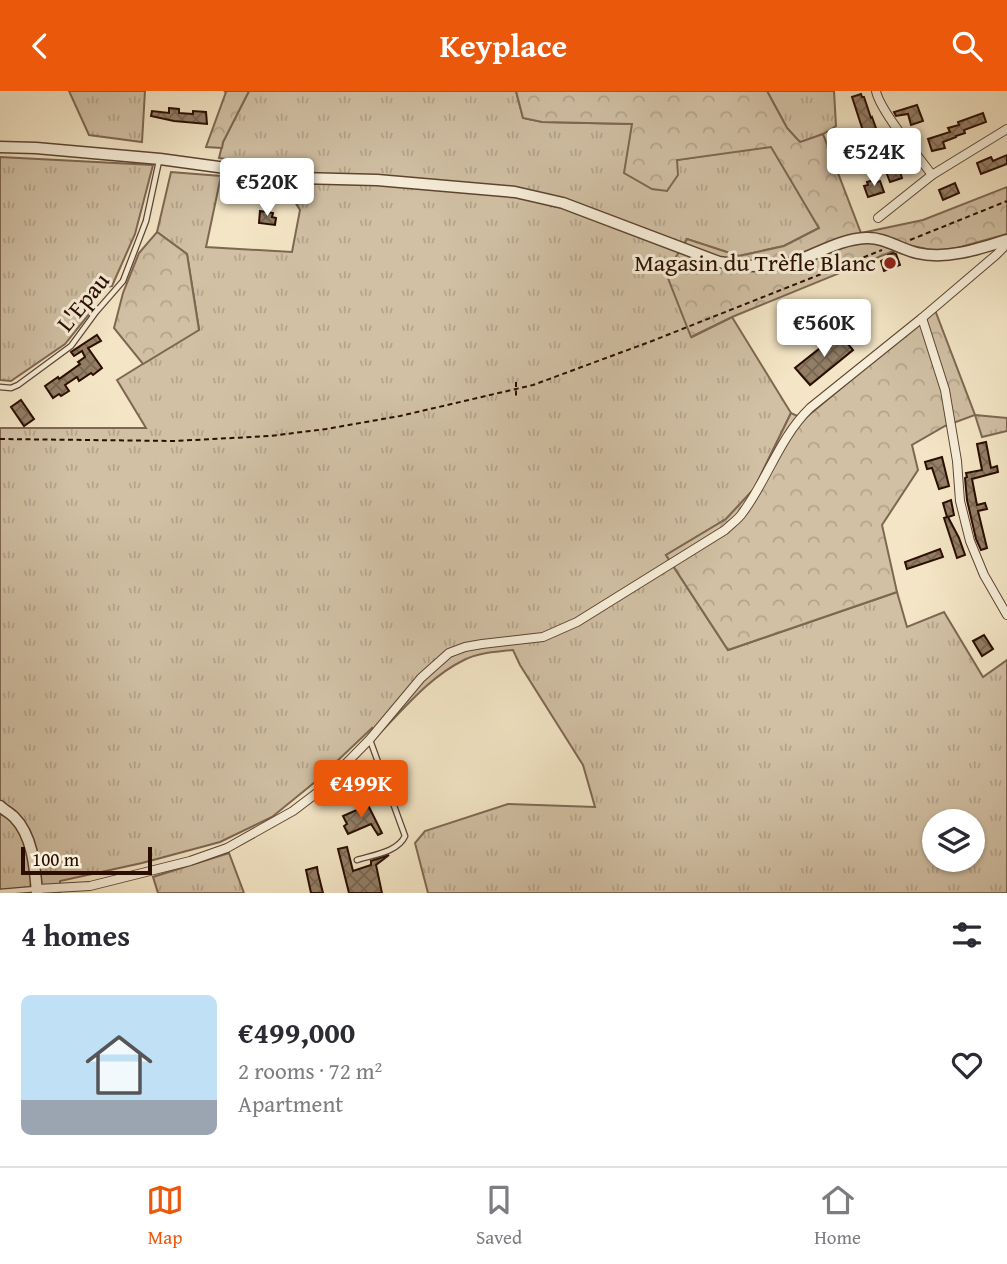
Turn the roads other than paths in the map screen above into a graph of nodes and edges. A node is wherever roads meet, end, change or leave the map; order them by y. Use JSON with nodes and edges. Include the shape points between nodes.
{"nodes":[{"id":1,"x":876,"y":91,"type":"edge"},
{"id":2,"x":1007,"y":129,"type":"edge"},
{"id":3,"x":0,"y":147,"type":"edge"},
{"id":4,"x":160,"y":159,"type":"junction"},
{"id":5,"x":932,"y":175,"type":"junction"},
{"id":6,"x":878,"y":218,"type":"dead end"},
{"id":7,"x":1005,"y":240,"type":"edge"},
{"id":8,"x":922,"y":318,"type":"junction"},
{"id":9,"x":0,"y":387,"type":"edge"},
{"id":10,"x":1007,"y":615,"type":"edge"},
{"id":11,"x":370,"y":739,"type":"junction"},
{"id":12,"x":0,"y":806,"type":"edge"},
{"id":13,"x":358,"y":860,"type":"dead end"},
{"id":14,"x":0,"y":891,"type":"edge"},
{"id":15,"x":37,"y":891,"type":"edge"}],
"edges":[{"from":1,"to":5,"type":"street"},
{"from":2,"to":5,"type":"street"},
{"from":3,"to":4,"type":"street"},
{"from":4,"to":7,"type":"street","via":[[299,178],[515,192],[563,203],[719,263],[744,267],[793,262],[858,238],[870,237],[919,254],[936,255]]},
{"from":4,"to":9,"type":"lane","name":"L'Epau","via":[[146,221],[123,281],[71,346],[18,385]]},
{"from":5,"to":6,"type":"street"},
{"from":7,"to":8,"type":"street","via":[[996,255]]},
{"from":8,"to":10,"type":"street","via":[[945,390],[970,541]]},
{"from":8,"to":11,"type":"street","via":[[796,421],[740,517],[725,530],[566,627],[543,637],[449,653],[421,678]]},
{"from":11,"to":13,"type":"lane","via":[[405,835],[395,847]]},
{"from":11,"to":15,"type":"street","via":[[318,792],[227,848],[90,886]]},
{"from":12,"to":15,"type":"street","via":[[26,834]]},
{"from":14,"to":15,"type":"lane"}]}
